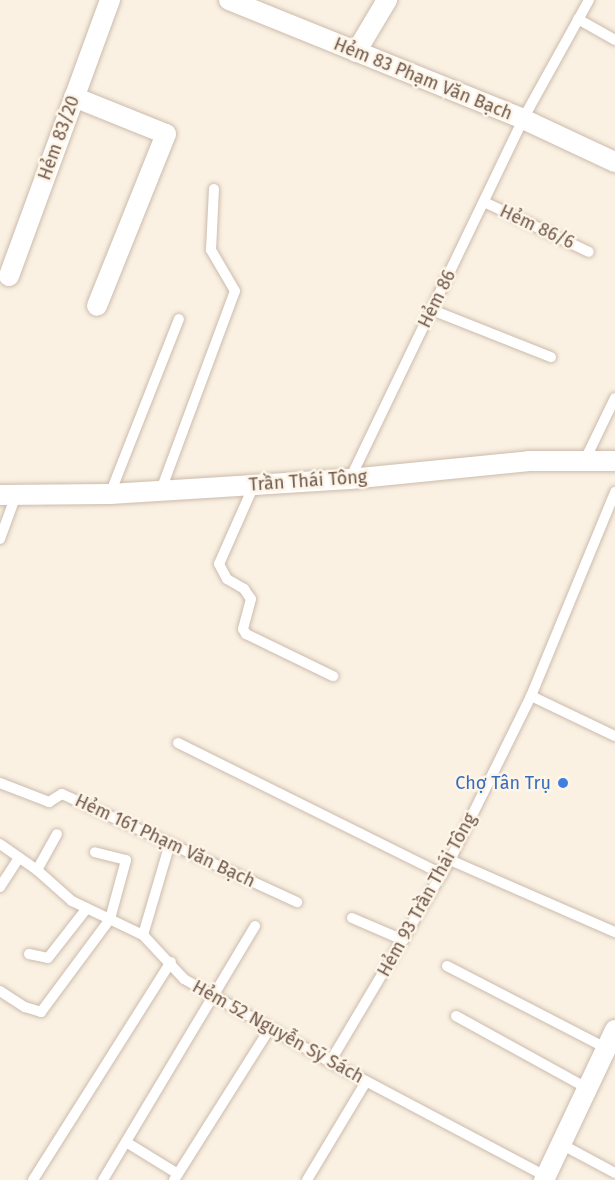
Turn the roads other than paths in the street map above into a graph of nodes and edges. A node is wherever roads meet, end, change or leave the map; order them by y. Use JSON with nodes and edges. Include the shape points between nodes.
{"nodes":[{"id":1,"x":110,"y":0,"type":"edge"},
{"id":2,"x":387,"y":0,"type":"edge"},
{"id":3,"x":589,"y":0,"type":"edge"},
{"id":4,"x":234,"y":1,"type":"edge"},
{"id":5,"x":578,"y":20,"type":"junction"},
{"id":6,"x":615,"y":40,"type":"edge"},
{"id":7,"x":356,"y":52,"type":"junction"},
{"id":8,"x":74,"y":97,"type":"junction"},
{"id":9,"x":523,"y":119,"type":"junction"},
{"id":10,"x":615,"y":162,"type":"edge"},
{"id":11,"x":214,"y":189,"type":"dead end"},
{"id":12,"x":484,"y":202,"type":"junction"},
{"id":13,"x":590,"y":252,"type":"dead end"},
{"id":14,"x":9,"y":276,"type":"dead end"},
{"id":15,"x":96,"y":306,"type":"dead end"},
{"id":16,"x":432,"y":310,"type":"junction"},
{"id":17,"x":179,"y":319,"type":"dead end"},
{"id":18,"x":551,"y":357,"type":"dead end"},
{"id":19,"x":615,"y":398,"type":"edge"},
{"id":20,"x":615,"y":461,"type":"edge"},
{"id":21,"x":584,"y":462,"type":"junction"},
{"id":22,"x":350,"y":479,"type":"junction"},
{"id":23,"x":254,"y":485,"type":"junction"},
{"id":24,"x":160,"y":490,"type":"junction"},
{"id":25,"x":615,"y":492,"type":"edge"},
{"id":26,"x":110,"y":494,"type":"junction"},
{"id":27,"x":8,"y":495,"type":"edge"},
{"id":28,"x":0,"y":539,"type":"edge"},
{"id":29,"x":333,"y":676,"type":"dead end"},
{"id":30,"x":531,"y":696,"type":"junction"},
{"id":31,"x":615,"y":736,"type":"edge"},
{"id":32,"x":178,"y":743,"type":"dead end"},
{"id":33,"x":0,"y":783,"type":"edge"},
{"id":34,"x":57,"y":834,"type":"dead end"},
{"id":35,"x":170,"y":843,"type":"junction"},
{"id":36,"x":0,"y":844,"type":"edge"},
{"id":37,"x":95,"y":852,"type":"dead end"},
{"id":38,"x":19,"y":858,"type":"junction"},
{"id":39,"x":450,"y":860,"type":"junction"},
{"id":40,"x":37,"y":870,"type":"junction"},
{"id":41,"x":442,"y":873,"type":"junction"},
{"id":42,"x":0,"y":887,"type":"edge"},
{"id":43,"x":297,"y":902,"type":"dead end"},
{"id":44,"x":87,"y":908,"type":"junction"},
{"id":45,"x":352,"y":918,"type":"dead end"},
{"id":46,"x":110,"y":919,"type":"junction"},
{"id":47,"x":255,"y":926,"type":"dead end"},
{"id":48,"x":615,"y":932,"type":"edge"},
{"id":49,"x":143,"y":935,"type":"junction"},
{"id":50,"x":403,"y":939,"type":"junction"},
{"id":51,"x":29,"y":954,"type":"dead end"},
{"id":52,"x":171,"y":962,"type":"junction"},
{"id":53,"x":447,"y":966,"type":"dead end"},
{"id":54,"x":0,"y":991,"type":"edge"},
{"id":55,"x":214,"y":996,"type":"junction"},
{"id":56,"x":456,"y":1016,"type":"dead end"},
{"id":57,"x":270,"y":1028,"type":"junction"},
{"id":58,"x":615,"y":1030,"type":"edge"},
{"id":59,"x":606,"y":1048,"type":"junction"},
{"id":60,"x":330,"y":1062,"type":"junction"},
{"id":61,"x":366,"y":1082,"type":"junction"},
{"id":62,"x":587,"y":1088,"type":"junction"},
{"id":63,"x":126,"y":1142,"type":"junction"},
{"id":64,"x":561,"y":1144,"type":"junction"},
{"id":65,"x":615,"y":1173,"type":"edge"},
{"id":66,"x":176,"y":1177,"type":"edge"},
{"id":67,"x":545,"y":1178,"type":"edge"},
{"id":68,"x":312,"y":1179,"type":"edge"},
{"id":69,"x":33,"y":1180,"type":"edge"},
{"id":70,"x":103,"y":1180,"type":"edge"}],
"edges":[{"from":1,"to":8,"type":"street","name":"Hẻm 83/20"},
{"from":2,"to":7,"type":"street"},
{"from":3,"to":5,"type":"lane","name":"Hẻm 86"},
{"from":4,"to":7,"type":"street","name":"Hẻm 83 Phạm Văn Bạch"},
{"from":5,"to":6,"type":"lane"},
{"from":5,"to":9,"type":"lane","name":"Hẻm 86"},
{"from":7,"to":9,"type":"street","name":"Hẻm 83 Phạm Văn Bạch"},
{"from":8,"to":14,"type":"street","name":"Hẻm 83/20"},
{"from":8,"to":15,"type":"street","via":[[166,134]]},
{"from":9,"to":10,"type":"street","name":"Hẻm 83 Phạm Văn Bạch"},
{"from":9,"to":12,"type":"lane","name":"Hẻm 86"},
{"from":11,"to":24,"type":"lane","via":[[211,250],[235,291]]},
{"from":12,"to":13,"type":"lane","name":"Hẻm 86/6"},
{"from":12,"to":16,"type":"lane","name":"Hẻm 86"},
{"from":16,"to":18,"type":"lane"},
{"from":16,"to":22,"type":"lane","name":"Hẻm 86"},
{"from":17,"to":26,"type":"lane"},
{"from":19,"to":21,"type":"lane"},
{"from":20,"to":21,"type":"street","name":"Trần Thái Tông"},
{"from":21,"to":22,"type":"street","name":"Trần Thái Tông","via":[[530,461]]},
{"from":22,"to":23,"type":"street","name":"Trần Thái Tông"},
{"from":23,"to":24,"type":"street","name":"Trần Thái Tông"},
{"from":23,"to":29,"type":"lane","via":[[219,564],[227,579],[244,589],[251,599],[243,629],[253,638]]},
{"from":24,"to":26,"type":"street","name":"Trần Thái Tông"},
{"from":25,"to":30,"type":"lane","name":"Hẻm 93 Trần Thái Tông"},
{"from":26,"to":27,"type":"street","name":"Trần Thái Tông"},
{"from":27,"to":28,"type":"lane"},
{"from":30,"to":31,"type":"lane"},
{"from":30,"to":39,"type":"lane","name":"Hẻm 93 Trần Thái Tông"},
{"from":32,"to":41,"type":"lane"},
{"from":33,"to":35,"type":"lane","name":"Hẻm 161 Phạm Văn Bạch","via":[[49,802],[62,794]]},
{"from":34,"to":40,"type":"lane"},
{"from":35,"to":43,"type":"lane","name":"Hẻm 161 Phạm Văn Bạch"},
{"from":35,"to":49,"type":"lane"},
{"from":36,"to":38,"type":"lane","name":"Hẻm 52 Nguyễn Sỹ Sách"},
{"from":37,"to":46,"type":"lane","via":[[126,860]]},
{"from":38,"to":40,"type":"lane","name":"Hẻm 52 Nguyễn Sỹ Sách"},
{"from":38,"to":42,"type":"lane"},
{"from":39,"to":41,"type":"lane","name":"Hẻm 93 Trần Thái Tông"},
{"from":39,"to":48,"type":"lane"},
{"from":40,"to":44,"type":"lane","name":"Hẻm 52 Nguyễn Sỹ Sách","via":[[72,901]]},
{"from":41,"to":50,"type":"lane","name":"Hẻm 93 Trần Thái Tông"},
{"from":44,"to":46,"type":"lane","name":"Hẻm 52 Nguyễn Sỹ Sách"},
{"from":44,"to":51,"type":"lane","via":[[48,958]]},
{"from":45,"to":50,"type":"lane"},
{"from":46,"to":49,"type":"lane","name":"Hẻm 52 Nguyễn Sỹ Sách"},
{"from":46,"to":54,"type":"lane","via":[[41,1012]]},
{"from":47,"to":55,"type":"lane"},
{"from":49,"to":52,"type":"lane","name":"Hẻm 52 Nguyễn Sỹ Sách"},
{"from":50,"to":60,"type":"lane","name":"Hẻm 93 Trần Thái Tông"},
{"from":52,"to":55,"type":"lane","name":"Hẻm 52 Nguyễn Sỹ Sách","via":[[184,979]]},
{"from":52,"to":69,"type":"lane"},
{"from":53,"to":59,"type":"lane"},
{"from":55,"to":57,"type":"lane","name":"Hẻm 52 Nguyễn Sỹ Sách"},
{"from":55,"to":63,"type":"lane"},
{"from":56,"to":62,"type":"lane"},
{"from":57,"to":60,"type":"lane","name":"Hẻm 52 Nguyễn Sỹ Sách"},
{"from":57,"to":66,"type":"lane"},
{"from":58,"to":59,"type":"street"},
{"from":59,"to":62,"type":"street"},
{"from":60,"to":61,"type":"lane","name":"Hẻm 52 Nguyễn Sỹ Sách"},
{"from":61,"to":67,"type":"lane","name":"Hẻm 52 Nguyễn Sỹ Sách"},
{"from":61,"to":68,"type":"lane"},
{"from":62,"to":64,"type":"street"},
{"from":63,"to":66,"type":"lane"},
{"from":63,"to":70,"type":"lane"},
{"from":64,"to":65,"type":"lane"},
{"from":64,"to":67,"type":"street"}]}
